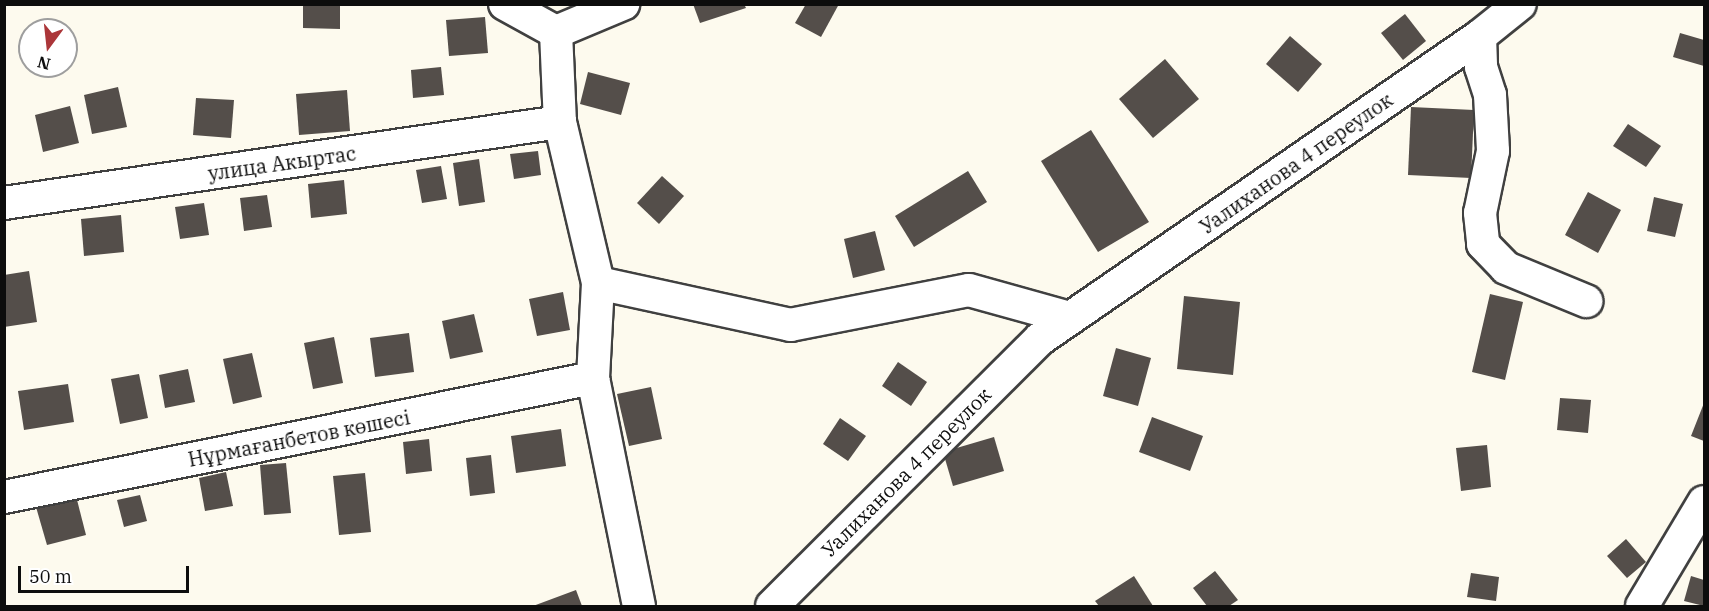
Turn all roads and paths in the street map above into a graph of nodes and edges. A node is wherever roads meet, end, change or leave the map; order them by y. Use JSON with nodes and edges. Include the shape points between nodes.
{"nodes":[{"id":1,"x":505,"y":4,"type":"edge"},
{"id":2,"x":623,"y":4,"type":"edge"},
{"id":3,"x":1520,"y":4,"type":"edge"},
{"id":4,"x":556,"y":32,"type":"junction"},
{"id":5,"x":1480,"y":36,"type":"junction"},
{"id":6,"x":560,"y":122,"type":"junction"},
{"id":7,"x":4,"y":203,"type":"edge"},
{"id":8,"x":598,"y":284,"type":"junction"},
{"id":9,"x":1586,"y":301,"type":"dead end"},
{"id":10,"x":1070,"y":318,"type":"junction"},
{"id":11,"x":593,"y":378,"type":"junction"},
{"id":12,"x":4,"y":497,"type":"edge"},
{"id":13,"x":1704,"y":502,"type":"edge"},
{"id":14,"x":639,"y":606,"type":"edge"},
{"id":15,"x":772,"y":606,"type":"edge"},
{"id":16,"x":1642,"y":606,"type":"edge"}],
"edges":[{"from":1,"to":4,"type":"street"},
{"from":2,"to":4,"type":"street"},
{"from":3,"to":5,"type":"street","name":"Уалиханова 4 переулок"},
{"from":4,"to":6,"type":"street"},
{"from":5,"to":9,"type":"street","via":[[1481,67],[1490,95],[1493,151],[1480,213],[1483,244],[1506,268],[1520,276]]},
{"from":5,"to":10,"type":"street","name":"Уалиханова 4 переулок"},
{"from":6,"to":7,"type":"street","name":"улица Акыртас"},
{"from":6,"to":8,"type":"street"},
{"from":8,"to":10,"type":"street","via":[[789,325],[969,290]]},
{"from":8,"to":11,"type":"street"},
{"from":10,"to":15,"type":"street","name":"Уалиханова 4 переулок","via":[[1040,339]]},
{"from":11,"to":12,"type":"street","name":"Нұрмағанбетов көшесі"},
{"from":11,"to":14,"type":"street"},
{"from":13,"to":16,"type":"street"}]}
